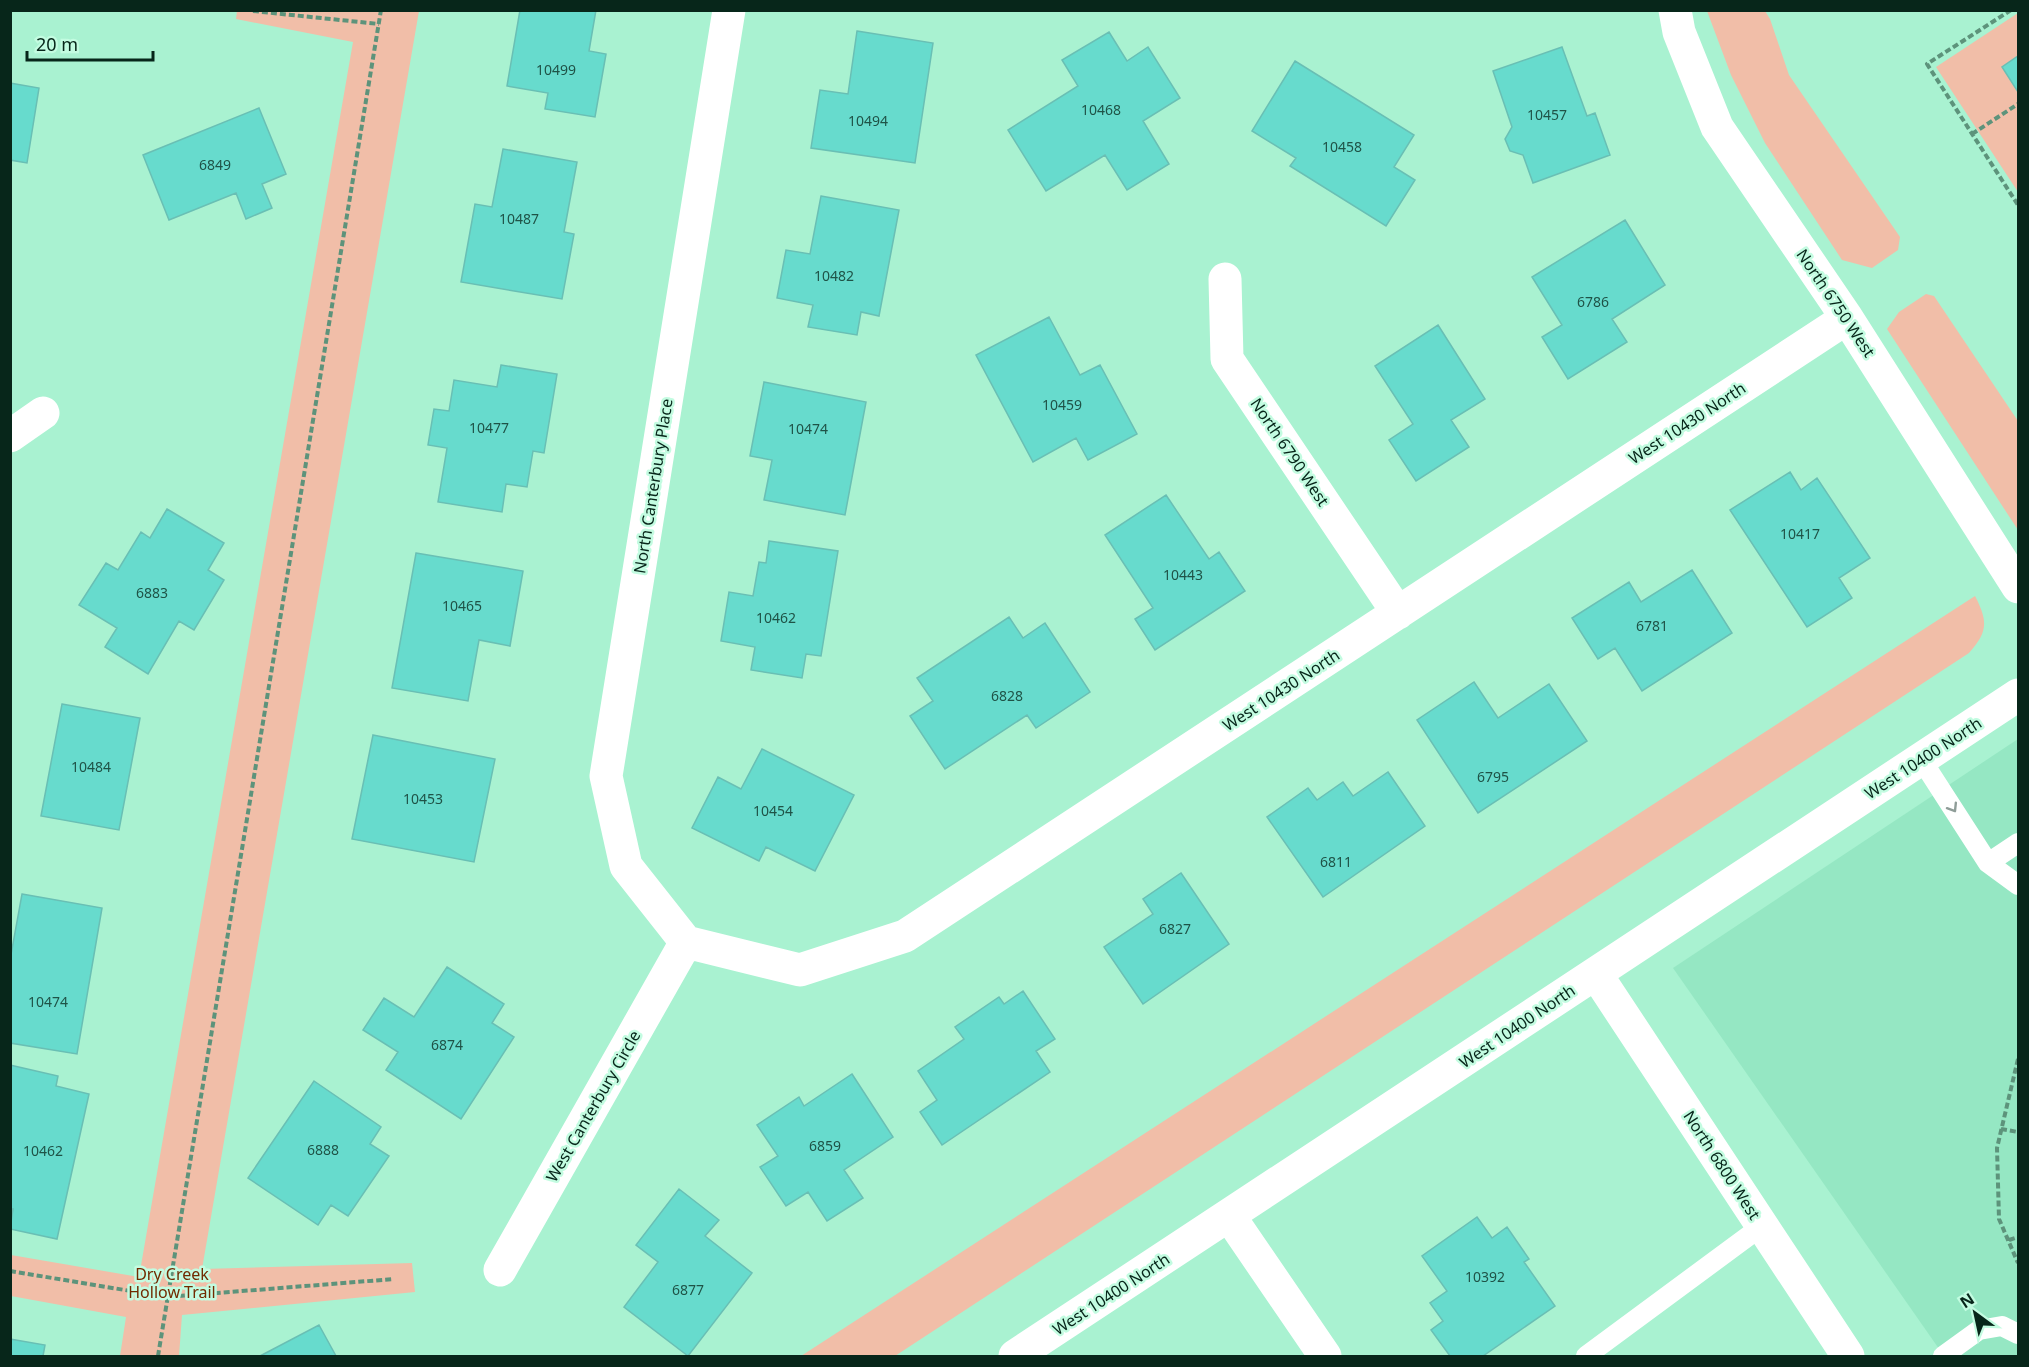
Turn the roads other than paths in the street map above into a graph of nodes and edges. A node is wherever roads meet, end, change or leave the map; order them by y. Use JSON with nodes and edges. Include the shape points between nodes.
{"nodes":[{"id":1,"x":729,"y":10,"type":"edge"},
{"id":2,"x":1675,"y":10,"type":"edge"},
{"id":3,"x":1225,"y":279,"type":"dead end"},
{"id":4,"x":1847,"y":318,"type":"junction"},
{"id":5,"x":43,"y":412,"type":"dead end"},
{"id":6,"x":10,"y":436,"type":"edge"},
{"id":7,"x":2019,"y":587,"type":"edge"},
{"id":8,"x":1398,"y":613,"type":"junction"},
{"id":9,"x":2019,"y":695,"type":"edge"},
{"id":10,"x":1921,"y":759,"type":"junction"},
{"id":11,"x":2019,"y":843,"type":"edge"},
{"id":12,"x":1988,"y":863,"type":"junction"},
{"id":13,"x":2019,"y":885,"type":"edge"},
{"id":14,"x":686,"y":942,"type":"junction"},
{"id":15,"x":1596,"y":974,"type":"junction"},
{"id":16,"x":1230,"y":1216,"type":"junction"},
{"id":17,"x":1762,"y":1226,"type":"junction"},
{"id":18,"x":500,"y":1270,"type":"dead end"},
{"id":19,"x":2019,"y":1334,"type":"edge"},
{"id":20,"x":1015,"y":1356,"type":"edge"},
{"id":21,"x":1325,"y":1356,"type":"edge"},
{"id":22,"x":1586,"y":1356,"type":"edge"},
{"id":23,"x":1848,"y":1356,"type":"edge"},
{"id":24,"x":1943,"y":1356,"type":"edge"}],
"edges":[{"from":1,"to":14,"type":"street","name":"North Canterbury Place","via":[[606,776],[626,866]]},
{"from":2,"to":4,"type":"street","name":"North 6750 West","via":[[1679,32],[1717,127]]},
{"from":3,"to":8,"type":"street","name":"North 6790 West","via":[[1227,359]]},
{"from":4,"to":7,"type":"street","name":"North 6750 West"},
{"from":4,"to":8,"type":"street","name":"West 10430 North"},
{"from":5,"to":6,"type":"street"},
{"from":8,"to":14,"type":"street","name":"West 10430 North","via":[[904,936],[800,970]]},
{"from":9,"to":10,"type":"street","name":"West 10400 North"},
{"from":10,"to":12,"type":"lane","one_way":true},
{"from":10,"to":15,"type":"street","name":"West 10400 North"},
{"from":11,"to":12,"type":"lane"},
{"from":12,"to":13,"type":"lane"},
{"from":14,"to":18,"type":"street","name":"West Canterbury Circle"},
{"from":15,"to":16,"type":"street","name":"West 10400 North"},
{"from":15,"to":17,"type":"street","name":"North 6800 West"},
{"from":16,"to":20,"type":"street","name":"West 10400 North"},
{"from":16,"to":21,"type":"street"},
{"from":17,"to":22,"type":"lane"},
{"from":17,"to":23,"type":"street","name":"North 6800 West"},
{"from":19,"to":24,"type":"lane","via":[[2002,1326],[1979,1330]]}]}
